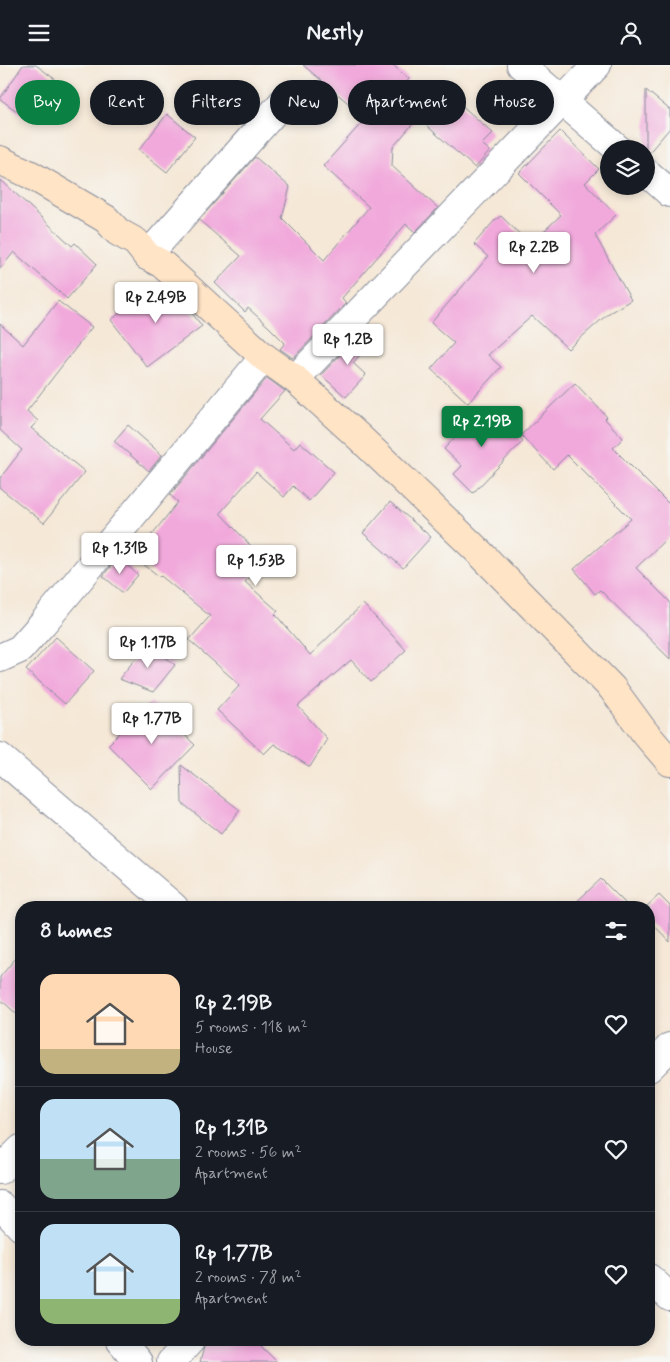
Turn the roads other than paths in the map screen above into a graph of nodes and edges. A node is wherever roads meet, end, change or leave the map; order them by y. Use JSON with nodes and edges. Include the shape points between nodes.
{"nodes":[{"id":1,"x":521,"y":65,"type":"edge"},
{"id":2,"x":597,"y":65,"type":"edge"},
{"id":3,"x":562,"y":101,"type":"junction"},
{"id":4,"x":270,"y":117,"type":"edge"},
{"id":5,"x":608,"y":140,"type":"edge"},
{"id":6,"x":0,"y":160,"type":"edge"},
{"id":7,"x":655,"y":180,"type":"edge"},
{"id":8,"x":670,"y":193,"type":"edge"},
{"id":9,"x":147,"y":256,"type":"junction"},
{"id":10,"x":264,"y":357,"type":"junction"},
{"id":11,"x":295,"y":379,"type":"junction"},
{"id":12,"x":0,"y":658,"type":"edge"},
{"id":13,"x":0,"y":757,"type":"edge"},
{"id":14,"x":670,"y":762,"type":"edge"},
{"id":15,"x":167,"y":901,"type":"edge"},
{"id":16,"x":670,"y":1047,"type":"edge"},
{"id":17,"x":655,"y":1062,"type":"edge"},
{"id":18,"x":15,"y":1155,"type":"edge"},
{"id":19,"x":0,"y":1170,"type":"edge"},
{"id":20,"x":0,"y":1205,"type":"edge"},
{"id":21,"x":15,"y":1221,"type":"edge"},
{"id":22,"x":655,"y":1283,"type":"edge"},
{"id":23,"x":670,"y":1297,"type":"edge"},
{"id":24,"x":125,"y":1346,"type":"edge"},
{"id":25,"x":185,"y":1346,"type":"edge"},
{"id":26,"x":138,"y":1362,"type":"edge"},
{"id":27,"x":171,"y":1362,"type":"edge"}],
"edges":[{"from":1,"to":3,"type":"street"},
{"from":2,"to":3,"type":"street"},
{"from":3,"to":5,"type":"street"},
{"from":3,"to":11,"type":"street"},
{"from":4,"to":9,"type":"street"},
{"from":6,"to":9,"type":"street","via":[[106,219],[118,232],[136,242]]},
{"from":7,"to":8,"type":"street"},
{"from":9,"to":10,"type":"street","via":[[162,263]]},
{"from":10,"to":11,"type":"street"},
{"from":10,"to":12,"type":"street","via":[[43,623],[20,649]]},
{"from":11,"to":14,"type":"street","via":[[479,552],[612,688]]},
{"from":13,"to":15,"type":"street"},
{"from":16,"to":17,"type":"street"},
{"from":18,"to":19,"type":"street"},
{"from":20,"to":21,"type":"street"},
{"from":22,"to":23,"type":"street"},
{"from":24,"to":26,"type":"street"},
{"from":25,"to":27,"type":"street"}]}
